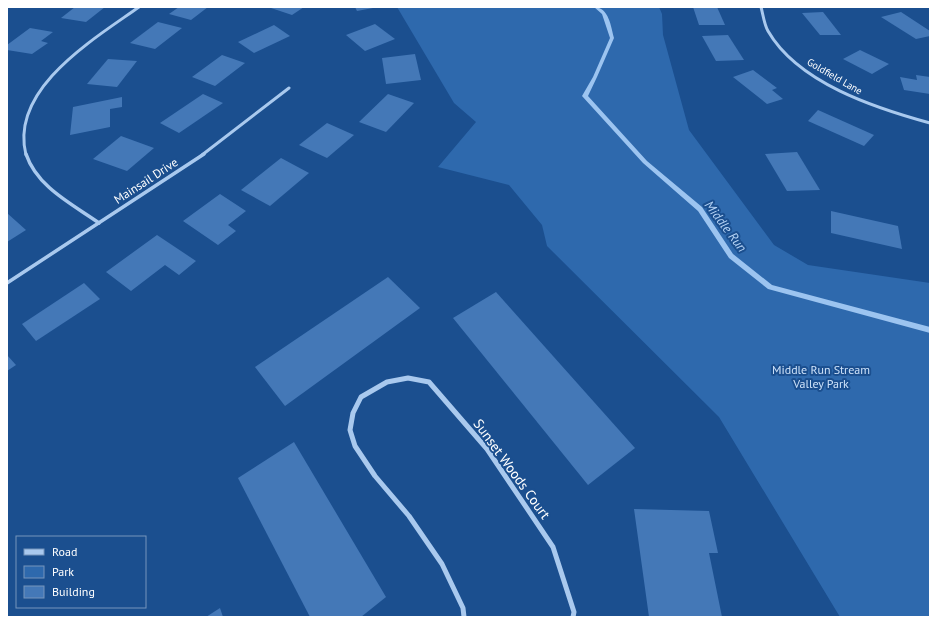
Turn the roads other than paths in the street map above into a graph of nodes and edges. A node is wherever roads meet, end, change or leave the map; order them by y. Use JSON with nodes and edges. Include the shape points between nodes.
{"nodes":[{"id":1,"x":139,"y":7,"type":"edge"},
{"id":2,"x":761,"y":7,"type":"edge"},
{"id":3,"x":289,"y":88,"type":"dead end"},
{"id":4,"x":930,"y":123,"type":"edge"},
{"id":5,"x":99,"y":223,"type":"junction"},
{"id":6,"x":7,"y":283,"type":"edge"},
{"id":7,"x":464,"y":617,"type":"edge"},
{"id":8,"x":573,"y":617,"type":"edge"}],
"edges":[{"from":1,"to":5,"type":"street","via":[[54,73],[38,92],[24,125],[26,156],[33,170],[53,190]]},
{"from":2,"to":4,"type":"street","name":"Goldfield Lane","via":[[764,23],[777,44],[817,77],[868,103]]},
{"from":3,"to":5,"type":"street","name":"Mainsail Drive","via":[[211,149]]},
{"from":5,"to":6,"type":"street","name":"Mainsail Drive"},
{"from":7,"to":8,"type":"street","name":"Sunset Woods Court","via":[[463,608],[442,564],[409,516],[375,476],[356,446],[350,430],[353,413],[362,397],[387,382],[408,378],[429,382],[487,449],[553,547],[574,612]]}]}
